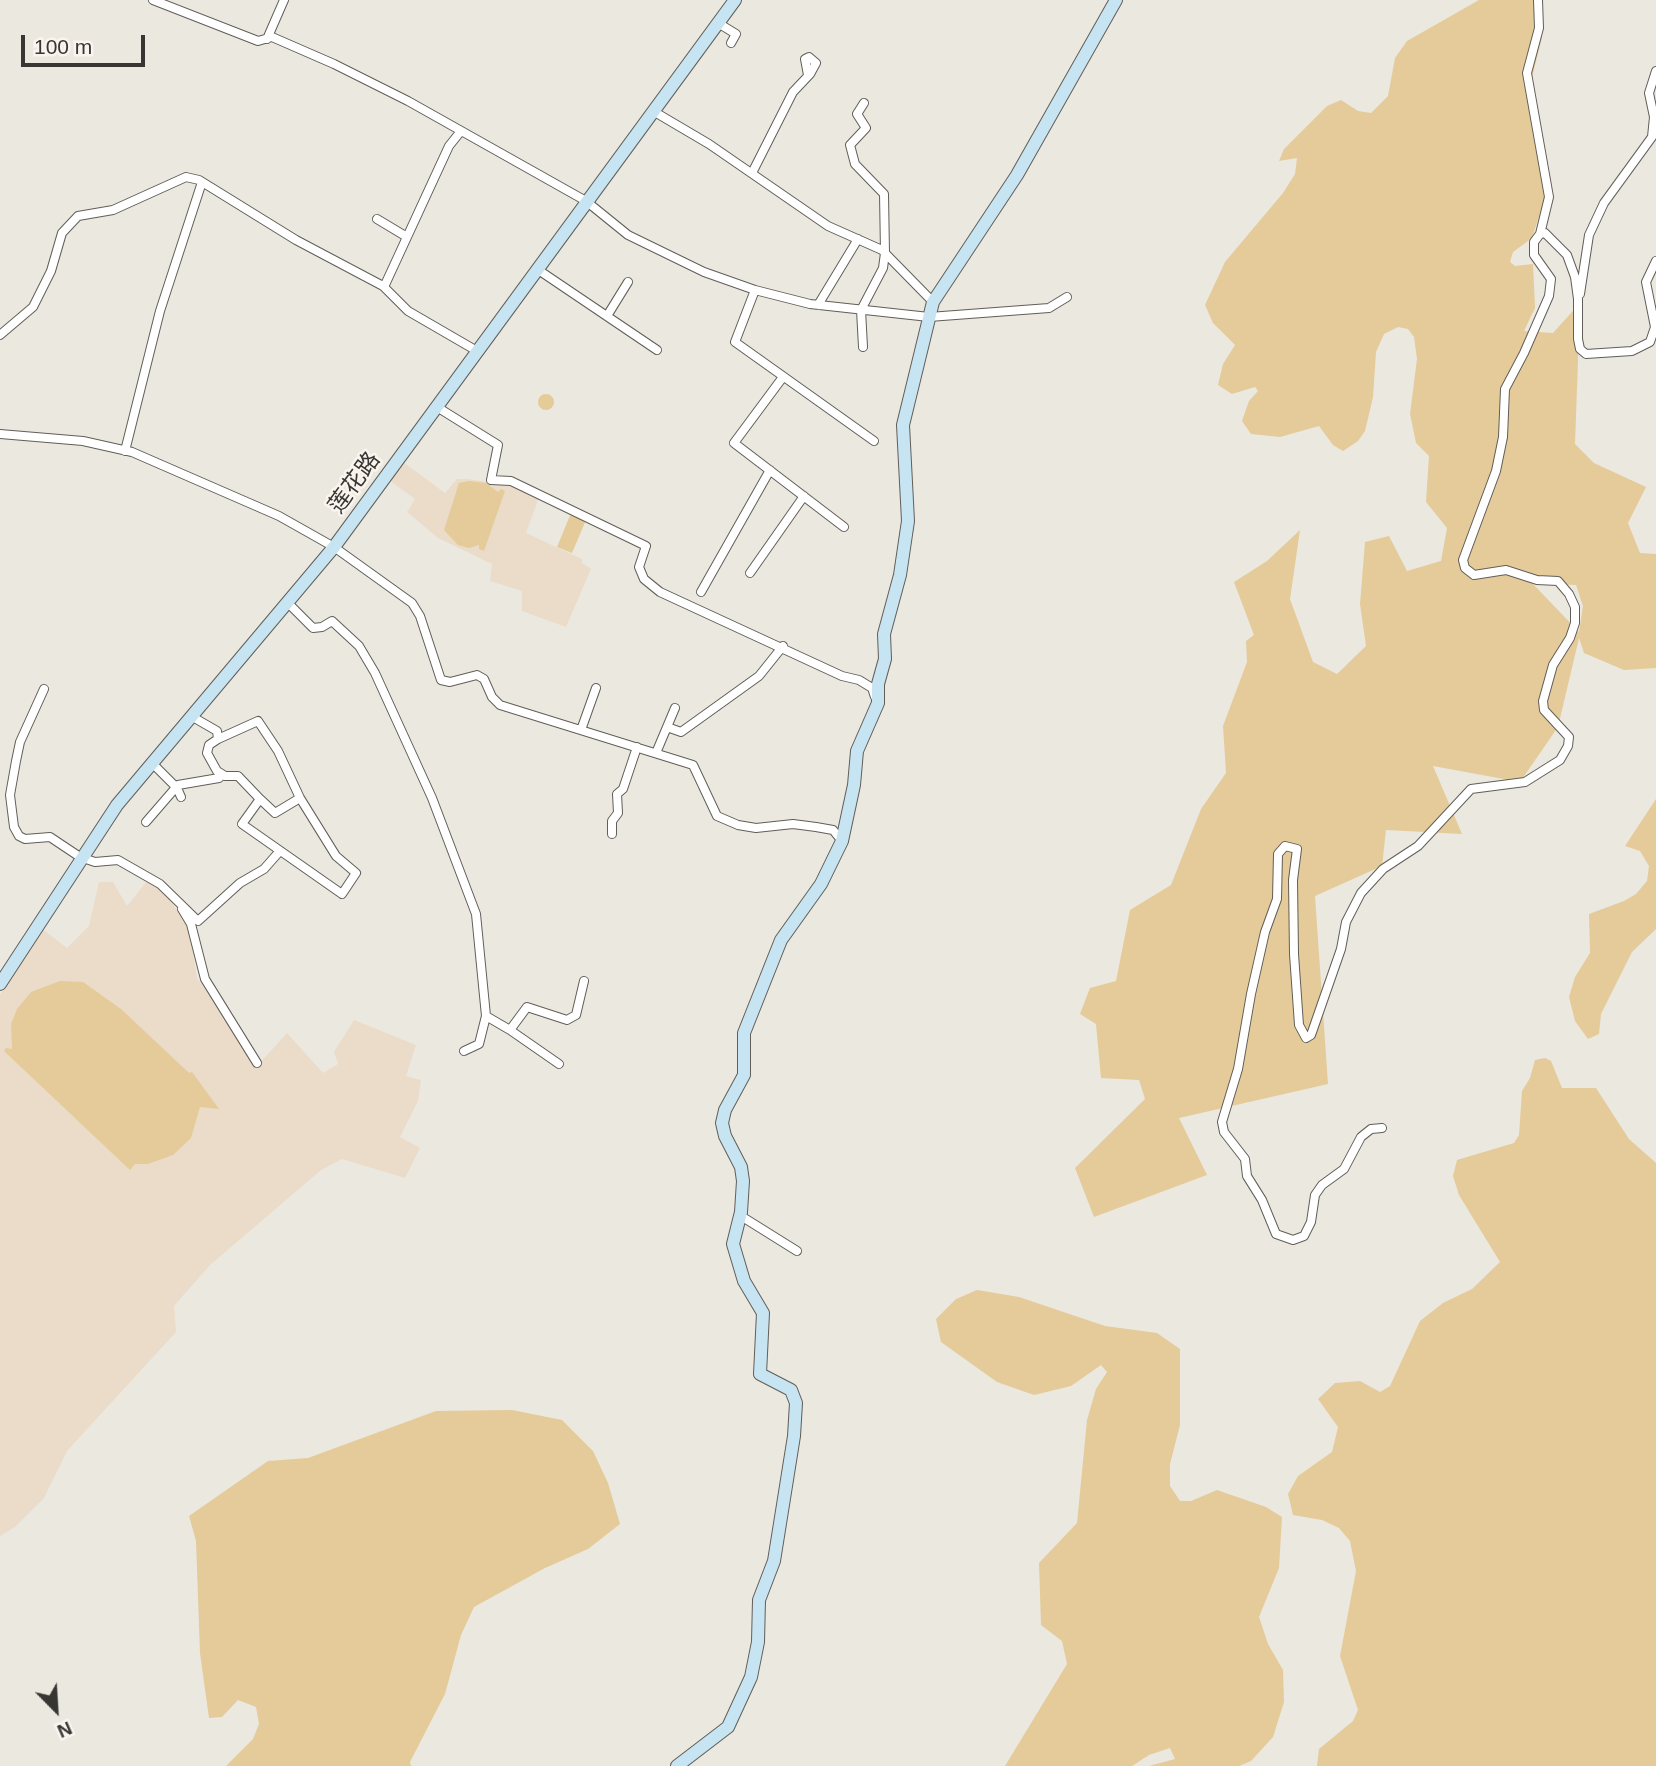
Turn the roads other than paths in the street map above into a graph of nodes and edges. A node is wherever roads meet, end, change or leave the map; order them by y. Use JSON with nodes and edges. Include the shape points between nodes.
{"nodes":[{"id":1,"x":153,"y":0,"type":"edge"},
{"id":2,"x":284,"y":0,"type":"edge"},
{"id":3,"x":1115,"y":0,"type":"edge"},
{"id":4,"x":1538,"y":0,"type":"edge"},
{"id":5,"x":731,"y":2,"type":"edge"},
{"id":6,"x":718,"y":23,"type":"junction"},
{"id":7,"x":267,"y":39,"type":"junction"},
{"id":8,"x":731,"y":43,"type":"dead end"},
{"id":9,"x":1656,"y":71,"type":"edge"},
{"id":10,"x":808,"y":75,"type":"dead end"},
{"id":11,"x":864,"y":103,"type":"dead end"},
{"id":12,"x":653,"y":111,"type":"junction"},
{"id":13,"x":460,"y":131,"type":"junction"},
{"id":14,"x":752,"y":173,"type":"junction"},
{"id":15,"x":202,"y":182,"type":"junction"},
{"id":16,"x":586,"y":201,"type":"junction"},
{"id":17,"x":377,"y":219,"type":"dead end"},
{"id":18,"x":1540,"y":233,"type":"junction"},
{"id":19,"x":407,"y":237,"type":"junction"},
{"id":20,"x":858,"y":239,"type":"junction"},
{"id":21,"x":885,"y":253,"type":"junction"},
{"id":22,"x":1656,"y":261,"type":"edge"},
{"id":23,"x":537,"y":269,"type":"junction"},
{"id":24,"x":628,"y":282,"type":"dead end"},
{"id":25,"x":384,"y":287,"type":"junction"},
{"id":26,"x":755,"y":290,"type":"junction"},
{"id":27,"x":1067,"y":296,"type":"dead end"},
{"id":28,"x":933,"y":302,"type":"junction"},
{"id":29,"x":818,"y":305,"type":"junction"},
{"id":30,"x":1578,"y":309,"type":"junction"},
{"id":31,"x":862,"y":310,"type":"junction"},
{"id":32,"x":607,"y":316,"type":"junction"},
{"id":33,"x":929,"y":317,"type":"junction"},
{"id":34,"x":0,"y":335,"type":"edge"},
{"id":35,"x":863,"y":347,"type":"dead end"},
{"id":36,"x":657,"y":350,"type":"dead end"},
{"id":37,"x":477,"y":351,"type":"junction"},
{"id":38,"x":783,"y":377,"type":"junction"},
{"id":39,"x":437,"y":407,"type":"junction"},
{"id":40,"x":0,"y":434,"type":"edge"},
{"id":41,"x":874,"y":441,"type":"dead end"},
{"id":42,"x":125,"y":450,"type":"junction"},
{"id":43,"x":770,"y":470,"type":"junction"},
{"id":44,"x":804,"y":496,"type":"junction"},
{"id":45,"x":844,"y":527,"type":"dead end"},
{"id":46,"x":334,"y":547,"type":"junction"},
{"id":47,"x":750,"y":573,"type":"dead end"},
{"id":48,"x":701,"y":592,"type":"dead end"},
{"id":49,"x":288,"y":603,"type":"junction"},
{"id":50,"x":783,"y":646,"type":"junction"},
{"id":51,"x":596,"y":688,"type":"dead end"},
{"id":52,"x":44,"y":689,"type":"dead end"},
{"id":53,"x":878,"y":703,"type":"junction"},
{"id":54,"x":675,"y":708,"type":"dead end"},
{"id":55,"x":191,"y":716,"type":"junction"},
{"id":56,"x":667,"y":727,"type":"junction"},
{"id":57,"x":581,"y":730,"type":"junction"},
{"id":58,"x":218,"y":739,"type":"junction"},
{"id":59,"x":637,"y":747,"type":"junction"},
{"id":60,"x":656,"y":753,"type":"junction"},
{"id":61,"x":151,"y":762,"type":"junction"},
{"id":62,"x":219,"y":778,"type":"dead end"},
{"id":63,"x":176,"y":786,"type":"junction"},
{"id":64,"x":181,"y":797,"type":"dead end"},
{"id":65,"x":300,"y":798,"type":"junction"},
{"id":66,"x":260,"y":799,"type":"junction"},
{"id":67,"x":146,"y":822,"type":"dead end"},
{"id":68,"x":612,"y":834,"type":"dead end"},
{"id":69,"x":842,"y":841,"type":"junction"},
{"id":70,"x":279,"y":852,"type":"junction"},
{"id":71,"x":80,"y":857,"type":"junction"},
{"id":72,"x":182,"y":909,"type":"junction"},
{"id":73,"x":584,"y":981,"type":"dead end"},
{"id":74,"x":0,"y":984,"type":"edge"},
{"id":75,"x":486,"y":1016,"type":"junction"},
{"id":76,"x":510,"y":1030,"type":"junction"},
{"id":77,"x":464,"y":1051,"type":"dead end"},
{"id":78,"x":257,"y":1063,"type":"dead end"},
{"id":79,"x":559,"y":1064,"type":"dead end"},
{"id":80,"x":1381,"y":1128,"type":"dead end"},
{"id":81,"x":740,"y":1216,"type":"junction"},
{"id":82,"x":797,"y":1251,"type":"dead end"},
{"id":83,"x":677,"y":1766,"type":"edge"}],
"edges":[{"from":1,"to":7,"type":"street","via":[[258,41]]},
{"from":2,"to":7,"type":"street"},
{"from":3,"to":28,"type":"street","via":[[1017,175]]},
{"from":4,"to":18,"type":"street","via":[[1539,28],[1527,73],[1549,197]]},
{"from":5,"to":6,"type":"street","name":"莲花路"},
{"from":6,"to":8,"type":"street","via":[[737,34]]},
{"from":6,"to":12,"type":"street","name":"莲花路"},
{"from":7,"to":13,"type":"street","via":[[272,37],[334,64]]},
{"from":9,"to":30,"type":"street","via":[[1648,93],[1654,117],[1652,137],[1604,203],[1589,235]]},
{"from":10,"to":14,"type":"street","via":[[793,92]]},
{"from":11,"to":21,"type":"street","via":[[857,114],[866,128],[850,145],[855,164],[884,194]]},
{"from":12,"to":14,"type":"street"},
{"from":12,"to":16,"type":"street","name":"莲花路"},
{"from":13,"to":16,"type":"street"},
{"from":13,"to":19,"type":"street"},
{"from":14,"to":20,"type":"street","via":[[828,226]]},
{"from":15,"to":25,"type":"street"},
{"from":15,"to":34,"type":"street","via":[[176,179],[113,209],[78,216],[62,233],[51,271],[33,307]]},
{"from":15,"to":42,"type":"street","via":[[160,311]]},
{"from":16,"to":23,"type":"street","name":"莲花路"},
{"from":16,"to":26,"type":"street","via":[[628,235],[704,272]]},
{"from":17,"to":19,"type":"street"},
{"from":18,"to":30,"type":"street","via":[[1567,255]]},
{"from":18,"to":80,"type":"street","via":[[1534,255],[1549,272],[1549,296],[1504,389],[1503,437],[1496,471],[1463,560],[1474,575],[1506,570],[1558,581],[1569,594],[1575,607],[1570,639],[1553,665],[1542,701],[1544,710],[1569,737],[1568,746],[1560,760],[1525,782],[1471,789],[1418,846],[1383,870],[1361,893],[1346,922],[1341,950],[1311,1035],[1306,1038],[1299,1025],[1296,999],[1293,880],[1297,849],[1281,848],[1275,869],[1277,899],[1265,932],[1238,1069],[1222,1122],[1224,1132],[1245,1159],[1247,1176],[1276,1234],[1293,1240],[1304,1237],[1322,1185],[1344,1169],[1361,1137]]},
{"from":19,"to":25,"type":"street"},
{"from":20,"to":21,"type":"street"},
{"from":20,"to":29,"type":"street"},
{"from":21,"to":28,"type":"street"},
{"from":21,"to":31,"type":"street","via":[[883,268]]},
{"from":22,"to":30,"type":"street","via":[[1646,282],[1655,327],[1643,348],[1615,355],[1586,354],[1578,339]]},
{"from":23,"to":32,"type":"street"},
{"from":23,"to":37,"type":"street","name":"莲花路"},
{"from":24,"to":32,"type":"street"},
{"from":25,"to":37,"type":"street","via":[[408,311]]},
{"from":26,"to":29,"type":"street"},
{"from":26,"to":38,"type":"street","via":[[735,342]]},
{"from":27,"to":33,"type":"street","via":[[1049,308]]},
{"from":28,"to":33,"type":"street"},
{"from":29,"to":31,"type":"street"},
{"from":31,"to":33,"type":"street"},
{"from":31,"to":35,"type":"street"},
{"from":32,"to":36,"type":"street"},
{"from":33,"to":53,"type":"street","via":[[903,425],[908,521],[884,634]]},
{"from":37,"to":39,"type":"street","name":"莲花路"},
{"from":38,"to":41,"type":"street"},
{"from":38,"to":43,"type":"street","via":[[734,443]]},
{"from":39,"to":46,"type":"street","name":"莲花路"},
{"from":39,"to":50,"type":"street","via":[[498,445],[491,480],[511,481],[646,546],[639,567],[644,579],[660,592]]},
{"from":40,"to":42,"type":"street","via":[[83,441]]},
{"from":42,"to":46,"type":"street","via":[[279,516]]},
{"from":43,"to":44,"type":"street"},
{"from":43,"to":48,"type":"street"},
{"from":44,"to":45,"type":"street"},
{"from":44,"to":47,"type":"street"},
{"from":46,"to":49,"type":"street","name":"莲花路"},
{"from":46,"to":57,"type":"street","via":[[412,603],[441,680],[477,675],[500,705]]},
{"from":49,"to":55,"type":"street","name":"莲花路"},
{"from":49,"to":75,"type":"street","via":[[313,628],[332,621],[353,638],[375,673],[432,798],[476,914]]},
{"from":50,"to":53,"type":"street","via":[[859,680],[872,688]]},
{"from":50,"to":56,"type":"street","via":[[759,676],[681,732]]},
{"from":51,"to":57,"type":"street"},
{"from":52,"to":71,"type":"street","via":[[20,742],[10,795],[14,827],[25,839],[50,837]]},
{"from":53,"to":69,"type":"street","via":[[857,751]]},
{"from":54,"to":56,"type":"street"},
{"from":55,"to":58,"type":"street","via":[[217,731]]},
{"from":55,"to":61,"type":"street","name":"莲花路"},
{"from":56,"to":60,"type":"street"},
{"from":57,"to":59,"type":"street"},
{"from":58,"to":65,"type":"street","via":[[258,721]]},
{"from":58,"to":66,"type":"street","via":[[207,753],[217,771],[237,776]]},
{"from":59,"to":60,"type":"street"},
{"from":59,"to":68,"type":"street","via":[[623,789],[617,794]]},
{"from":60,"to":69,"type":"street","via":[[694,765],[717,816],[756,828],[793,824],[833,830]]},
{"from":61,"to":63,"type":"street"},
{"from":61,"to":71,"type":"street","name":"莲花路"},
{"from":62,"to":63,"type":"street"},
{"from":63,"to":64,"type":"street"},
{"from":63,"to":67,"type":"street"},
{"from":65,"to":66,"type":"street","via":[[275,813]]},
{"from":65,"to":70,"type":"street","via":[[336,856],[356,873],[342,894]]},
{"from":66,"to":70,"type":"street","via":[[242,824]]},
{"from":69,"to":81,"type":"street","via":[[821,884],[781,940],[744,1033],[744,1075],[722,1123],[741,1167]]},
{"from":70,"to":72,"type":"street","via":[[198,920]]},
{"from":71,"to":72,"type":"street","via":[[103,864],[118,860],[160,884]]},
{"from":71,"to":74,"type":"street","name":"莲花路"},
{"from":72,"to":78,"type":"street","via":[[191,924],[205,979]]},
{"from":73,"to":76,"type":"street","via":[[576,1015],[567,1020],[527,1007]]},
{"from":75,"to":76,"type":"street"},
{"from":75,"to":77,"type":"street","via":[[479,1045]]},
{"from":76,"to":79,"type":"street"},
{"from":81,"to":82,"type":"street"},
{"from":81,"to":83,"type":"street","via":[[733,1244],[736,1261],[763,1313],[760,1374],[791,1390],[796,1403],[794,1436],[774,1561],[759,1600],[751,1677],[728,1727]]}]}
